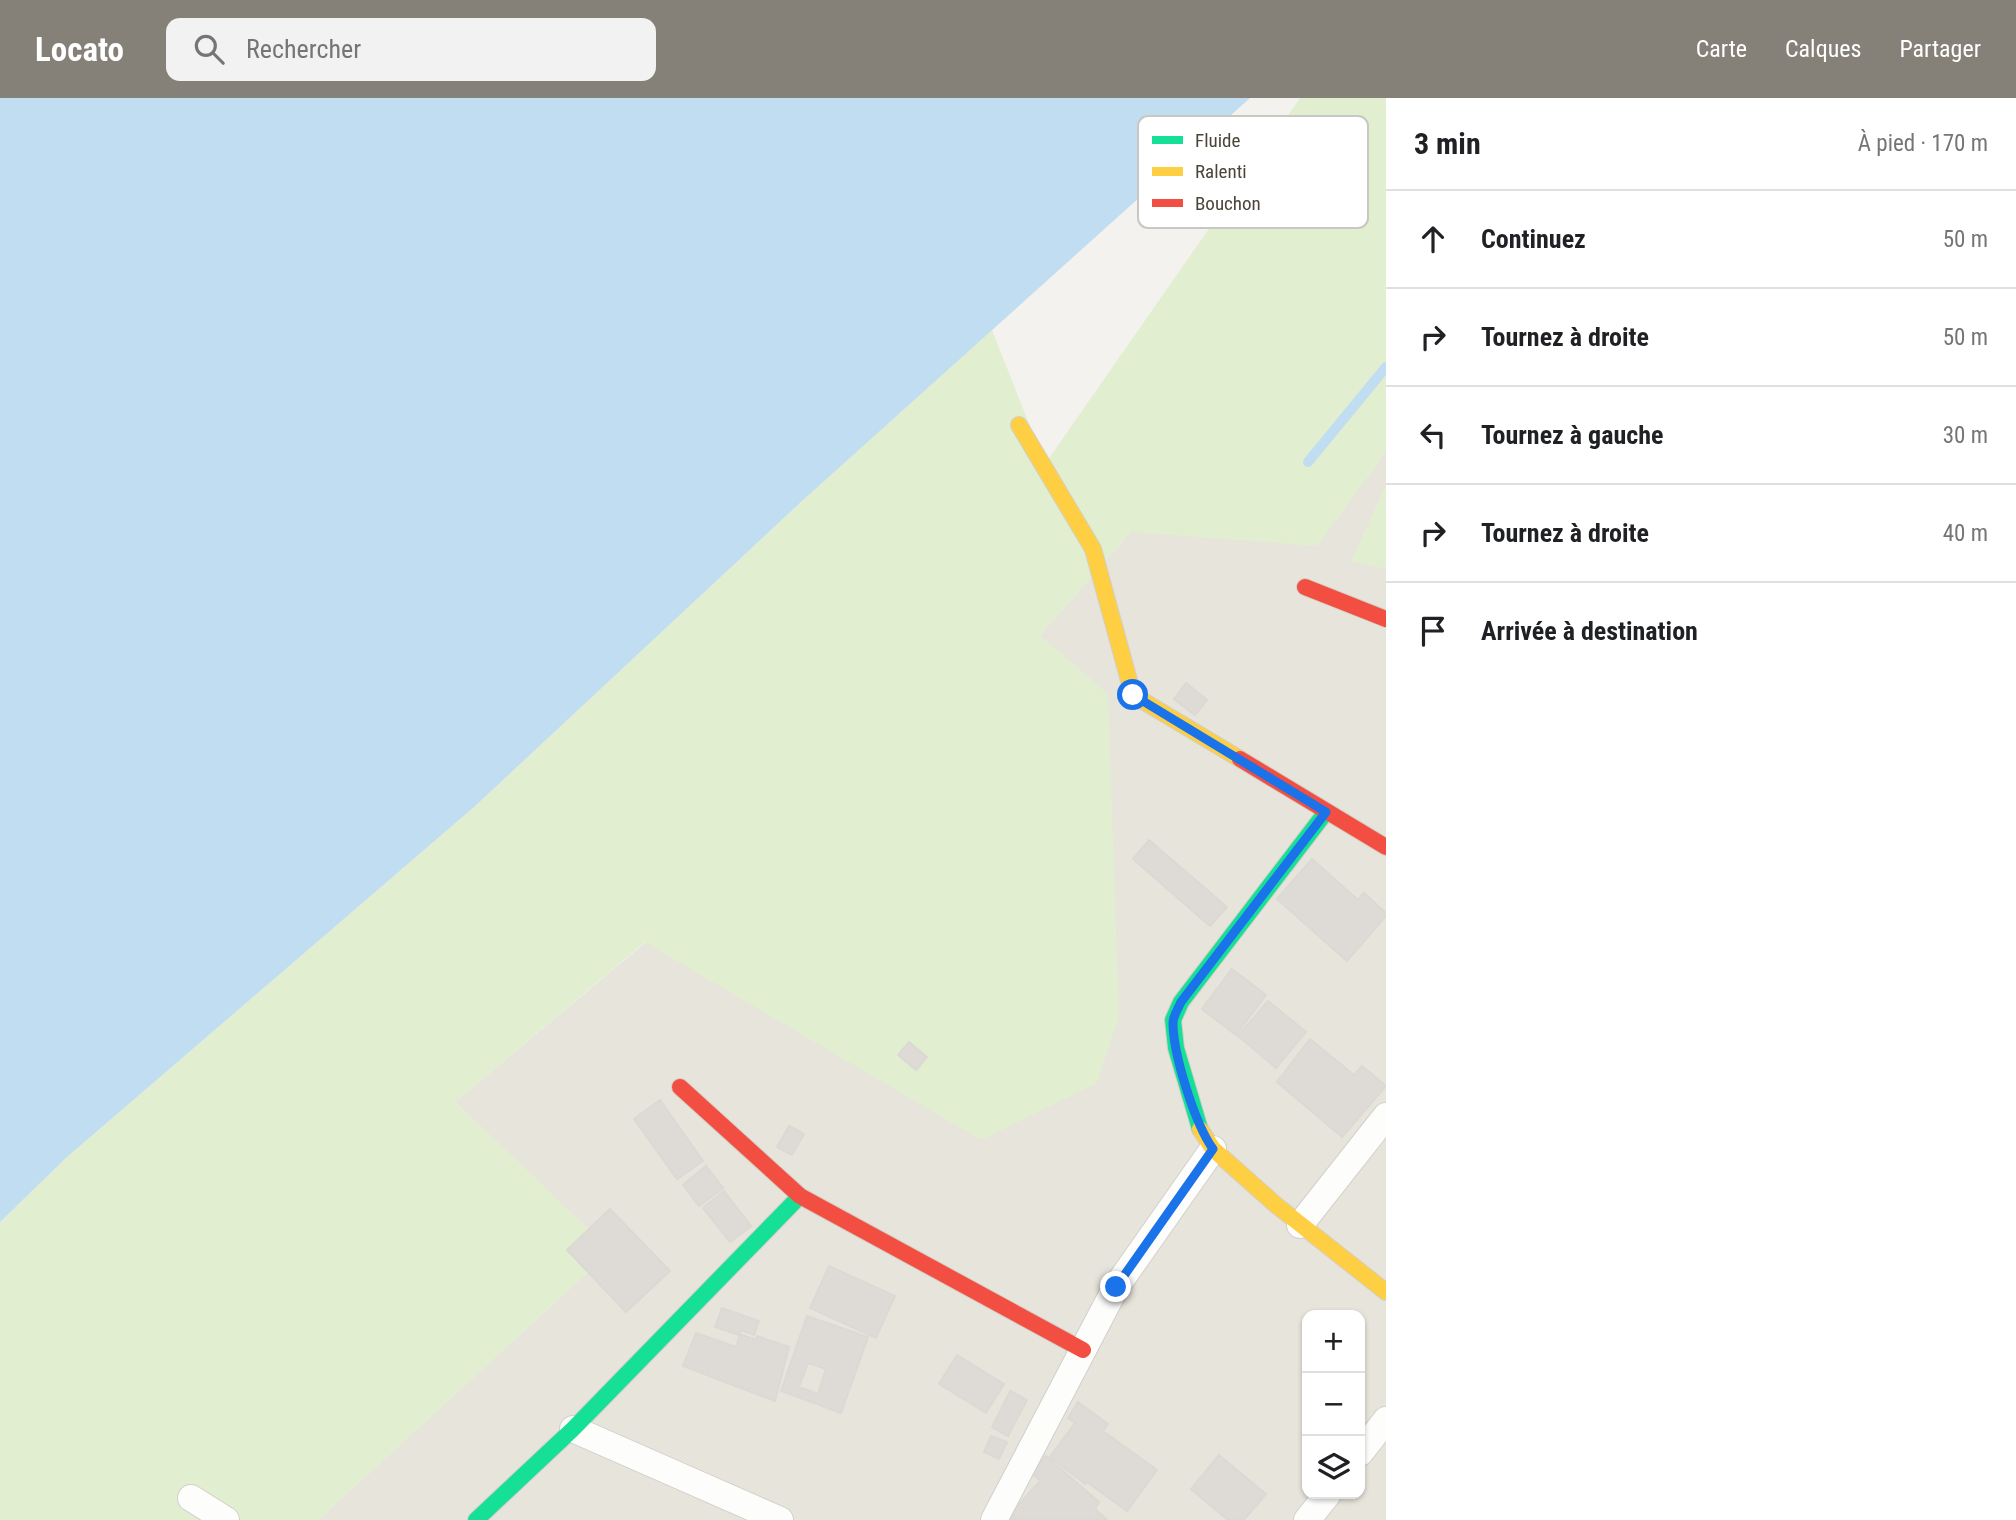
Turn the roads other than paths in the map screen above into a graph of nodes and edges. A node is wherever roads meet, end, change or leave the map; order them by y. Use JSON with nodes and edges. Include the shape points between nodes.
{"nodes":[{"id":1,"x":1019,"y":425,"type":"dead end"},
{"id":2,"x":1305,"y":587,"type":"dead end"},
{"id":3,"x":1386,"y":619,"type":"edge"},
{"id":4,"x":1326,"y":812,"type":"junction"},
{"id":5,"x":1386,"y":847,"type":"edge"},
{"id":6,"x":680,"y":1087,"type":"dead end"},
{"id":7,"x":1386,"y":1116,"type":"edge"},
{"id":8,"x":1213,"y":1149,"type":"junction"},
{"id":9,"x":800,"y":1196,"type":"junction"},
{"id":10,"x":1300,"y":1225,"type":"junction"},
{"id":11,"x":1386,"y":1292,"type":"edge"},
{"id":12,"x":1083,"y":1350,"type":"junction"},
{"id":13,"x":1386,"y":1420,"type":"edge"},
{"id":14,"x":573,"y":1429,"type":"junction"},
{"id":15,"x":1365,"y":1447,"type":"edge"},
{"id":16,"x":191,"y":1498,"type":"dead end"},
{"id":17,"x":1324,"y":1499,"type":"edge"},
{"id":18,"x":226,"y":1520,"type":"edge"},
{"id":19,"x":476,"y":1520,"type":"edge"},
{"id":20,"x":780,"y":1520,"type":"edge"},
{"id":21,"x":994,"y":1520,"type":"edge"},
{"id":22,"x":1307,"y":1520,"type":"edge"}],
"edges":[{"from":1,"to":4,"type":"street","via":[[1093,549],[1133,695]]},
{"from":2,"to":3,"type":"street"},
{"from":4,"to":5,"type":"street"},
{"from":4,"to":8,"type":"street","via":[[1181,1002],[1173,1020],[1197,1122]]},
{"from":6,"to":9,"type":"street"},
{"from":7,"to":10,"type":"street"},
{"from":8,"to":10,"type":"street"},
{"from":8,"to":12,"type":"street","via":[[1116,1287]]},
{"from":9,"to":12,"type":"street"},
{"from":9,"to":14,"type":"street"},
{"from":10,"to":11,"type":"street"},
{"from":12,"to":21,"type":"street"},
{"from":13,"to":15,"type":"street"},
{"from":14,"to":19,"type":"street"},
{"from":14,"to":20,"type":"street"},
{"from":16,"to":18,"type":"street"},
{"from":17,"to":22,"type":"street"}]}
